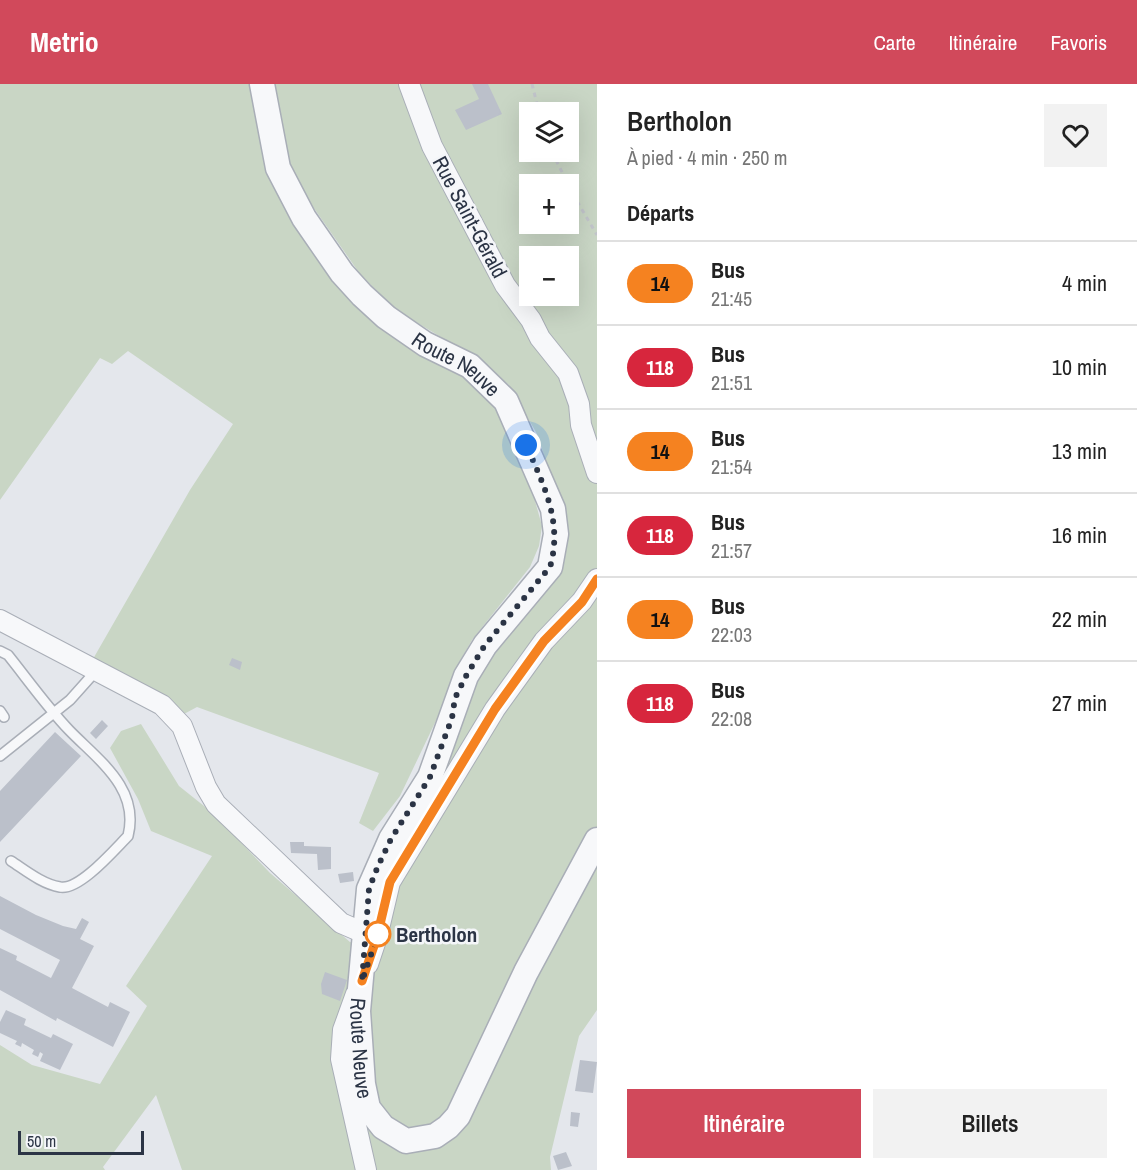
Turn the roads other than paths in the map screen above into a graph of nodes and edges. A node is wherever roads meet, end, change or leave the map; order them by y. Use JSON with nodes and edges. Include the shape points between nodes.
{"nodes":[{"id":1,"x":262,"y":84,"type":"edge"},
{"id":2,"x":409,"y":84,"type":"edge"},
{"id":3,"x":597,"y":473,"type":"edge"},
{"id":4,"x":597,"y":579,"type":"edge"},
{"id":5,"x":0,"y":620,"type":"edge"},
{"id":6,"x":0,"y":651,"type":"edge"},
{"id":7,"x":95,"y":672,"type":"junction"},
{"id":8,"x":55,"y":712,"type":"junction"},
{"id":9,"x":0,"y":756,"type":"edge"},
{"id":10,"x":597,"y":840,"type":"edge"},
{"id":11,"x":11,"y":861,"type":"dead end"},
{"id":12,"x":364,"y":933,"type":"junction"},
{"id":13,"x":362,"y":981,"type":"junction"},
{"id":14,"x":366,"y":1170,"type":"edge"}],
"edges":[{"from":1,"to":12,"type":"street","name":"Route Neuve","via":[[278,168],[304,218],[342,273],[386,317],[425,344],[470,366],[506,401],[553,509],[556,534],[550,567],[485,645],[466,676],[430,777],[391,839],[369,889]]},
{"from":2,"to":3,"type":"street","name":"Rue Saint-Gérald","via":[[432,146],[505,285],[568,373]]},
{"from":4,"to":13,"type":"street","via":[[582,602],[544,641],[495,709],[390,882]]},
{"from":5,"to":7,"type":"street"},
{"from":6,"to":8,"type":"lane","via":[[8,655]]},
{"from":7,"to":8,"type":"lane"},
{"from":7,"to":12,"type":"street","via":[[162,705],[173,715],[187,737],[206,787],[231,821],[341,923]]},
{"from":8,"to":9,"type":"lane"},
{"from":8,"to":11,"type":"lane","via":[[119,781],[128,802],[128,836],[76,885],[61,888],[38,879]]},
{"from":10,"to":13,"type":"street","name":"Route Neuve","via":[[526,972],[467,1099],[448,1127],[435,1136],[406,1141],[394,1136],[368,1108],[358,1011]]},
{"from":12,"to":13,"type":"street","name":"Route Neuve"},
{"from":13,"to":14,"type":"street","via":[[343,1030],[341,1059]]}]}
